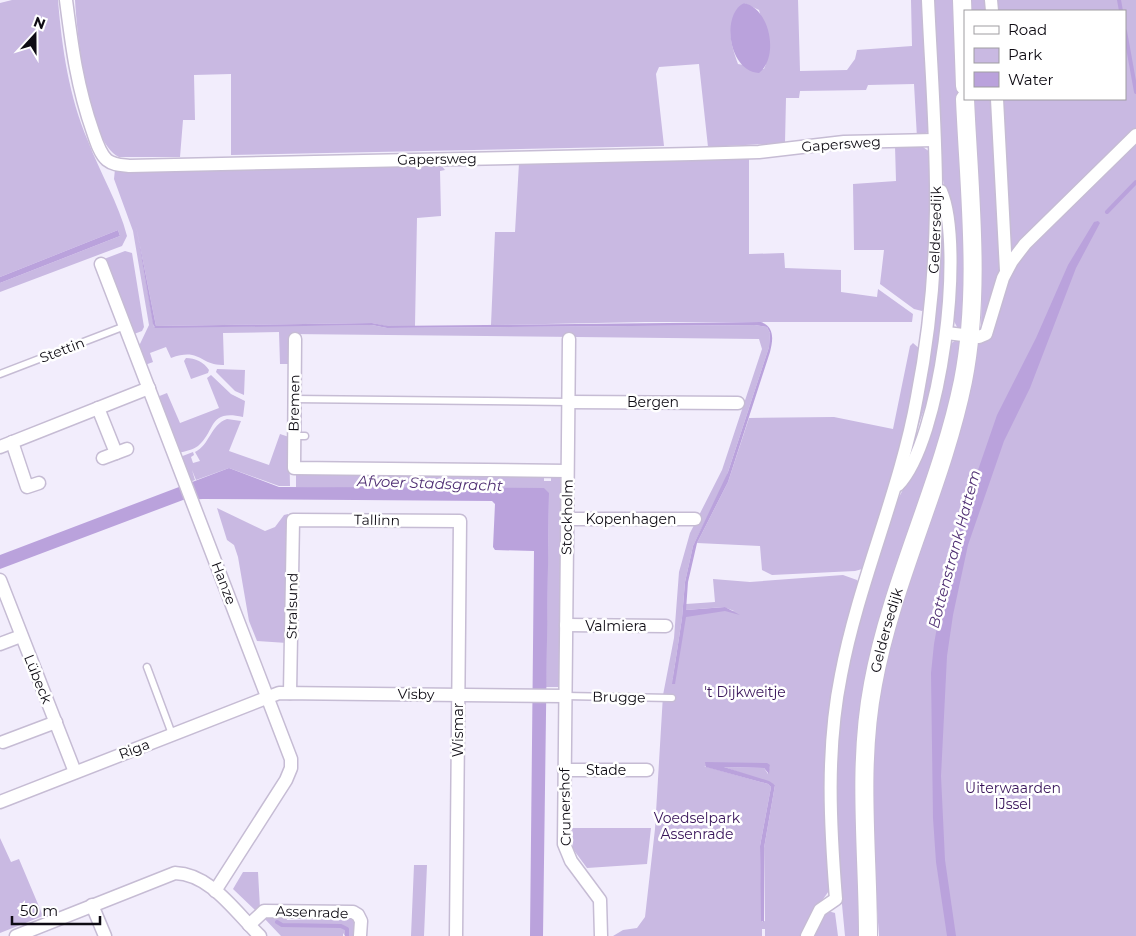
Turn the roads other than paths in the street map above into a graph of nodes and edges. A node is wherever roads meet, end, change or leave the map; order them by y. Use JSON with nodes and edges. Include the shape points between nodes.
{"nodes":[{"id":1,"x":66,"y":0,"type":"edge"},
{"id":2,"x":928,"y":0,"type":"edge"},
{"id":3,"x":962,"y":0,"type":"edge"},
{"id":4,"x":964,"y":57,"type":"edge"},
{"id":5,"x":965,"y":100,"type":"edge"},
{"id":6,"x":997,"y":100,"type":"edge"},
{"id":7,"x":1136,"y":135,"type":"edge"},
{"id":8,"x":934,"y":140,"type":"junction"},
{"id":9,"x":936,"y":179,"type":"junction"},
{"id":10,"x":101,"y":264,"type":"dead end"},
{"id":11,"x":1006,"y":272,"type":"junction"},
{"id":12,"x":125,"y":326,"type":"junction"},
{"id":13,"x":947,"y":333,"type":"junction"},
{"id":14,"x":968,"y":336,"type":"junction"},
{"id":15,"x":295,"y":338,"type":"dead end"},
{"id":16,"x":568,"y":339,"type":"dead end"},
{"id":17,"x":0,"y":374,"type":"edge"},
{"id":18,"x":149,"y":388,"type":"junction"},
{"id":19,"x":293,"y":399,"type":"junction"},
{"id":20,"x":568,"y":402,"type":"junction"},
{"id":21,"x":738,"y":403,"type":"dead end"},
{"id":22,"x":98,"y":408,"type":"junction"},
{"id":23,"x":6,"y":444,"type":"edge"},
{"id":24,"x":103,"y":458,"type":"dead end"},
{"id":25,"x":567,"y":471,"type":"junction"},
{"id":26,"x":40,"y":483,"type":"dead end"},
{"id":27,"x":896,"y":488,"type":"junction"},
{"id":28,"x":567,"y":519,"type":"junction"},
{"id":29,"x":695,"y":519,"type":"dead end"},
{"id":30,"x":293,"y":520,"type":"joint"},
{"id":31,"x":460,"y":524,"type":"joint"},
{"id":32,"x":0,"y":580,"type":"edge"},
{"id":33,"x":566,"y":625,"type":"junction"},
{"id":34,"x":666,"y":626,"type":"dead end"},
{"id":35,"x":21,"y":636,"type":"junction"},
{"id":36,"x":0,"y":644,"type":"edge"},
{"id":37,"x":147,"y":667,"type":"dead end"},
{"id":38,"x":290,"y":693,"type":"junction"},
{"id":39,"x":458,"y":695,"type":"junction"},
{"id":40,"x":561,"y":696,"type":"junction"},
{"id":41,"x":268,"y":697,"type":"junction"},
{"id":42,"x":672,"y":698,"type":"dead end"},
{"id":43,"x":56,"y":722,"type":"junction"},
{"id":44,"x":172,"y":734,"type":"junction"},
{"id":45,"x":3,"y":742,"type":"dead end"},
{"id":46,"x":564,"y":770,"type":"junction"},
{"id":47,"x":647,"y":770,"type":"dead end"},
{"id":48,"x":75,"y":772,"type":"junction"},
{"id":49,"x":0,"y":802,"type":"edge"},
{"id":50,"x":215,"y":891,"type":"junction"},
{"id":51,"x":92,"y":905,"type":"junction"},
{"id":52,"x":251,"y":931,"type":"edge"},
{"id":53,"x":16,"y":936,"type":"edge"},
{"id":54,"x":104,"y":936,"type":"edge"},
{"id":55,"x":360,"y":936,"type":"edge"},
{"id":56,"x":456,"y":936,"type":"edge"},
{"id":57,"x":601,"y":936,"type":"edge"},
{"id":58,"x":807,"y":936,"type":"edge"},
{"id":59,"x":868,"y":936,"type":"edge"}],
"edges":[{"from":1,"to":8,"type":"street","name":"Gapersweg","via":[[74,68],[82,100],[98,144],[114,164],[692,154],[760,152],[825,143]]},
{"from":2,"to":8,"type":"street","name":"Geldersedijk"},
{"from":3,"to":4,"type":"main road"},
{"from":5,"to":14,"type":"main road","name":"Geldersedijk","via":[[971,269]]},
{"from":6,"to":11,"type":"street"},
{"from":7,"to":11,"type":"street","via":[[1025,244]]},
{"from":8,"to":9,"type":"street","name":"Geldersedijk"},
{"from":9,"to":13,"type":"street","name":"Geldersedijk","via":[[946,212],[949,254]]},
{"from":9,"to":27,"type":"street","name":"Geldersedijk","via":[[934,265],[927,338],[912,426]]},
{"from":10,"to":12,"type":"street","name":"Hanze"},
{"from":11,"to":14,"type":"street","via":[[988,330],[979,337]]},
{"from":12,"to":17,"type":"lane","name":"Stettin"},
{"from":12,"to":18,"type":"street","name":"Hanze"},
{"from":13,"to":14,"type":"street"},
{"from":13,"to":27,"type":"street","name":"Geldersedijk","via":[[928,424],[910,471]]},
{"from":14,"to":59,"type":"main road","name":"Geldersedijk","via":[[963,380],[947,445],[898,589],[873,685],[863,776]]},
{"from":15,"to":19,"type":"street","name":"Bremen"},
{"from":16,"to":20,"type":"street","name":"Stockholm"},
{"from":18,"to":22,"type":"street"},
{"from":18,"to":41,"type":"street","name":"Hanze"},
{"from":19,"to":20,"type":"lane"},
{"from":19,"to":25,"type":"street","name":"Bremen","via":[[299,436],[294,468]]},
{"from":20,"to":21,"type":"street","name":"Bergen"},
{"from":20,"to":25,"type":"street","name":"Stockholm"},
{"from":22,"to":23,"type":"street"},
{"from":22,"to":24,"type":"street","via":[[121,451]]},
{"from":23,"to":26,"type":"street","via":[[27,487]]},
{"from":25,"to":28,"type":"street","name":"Stockholm"},
{"from":27,"to":58,"type":"street","name":"Geldersedijk","via":[[852,626],[836,700],[831,773],[836,898],[820,910]]},
{"from":28,"to":29,"type":"street","name":"Kopenhagen"},
{"from":28,"to":33,"type":"street","name":"Stockholm"},
{"from":30,"to":31,"type":"street","name":"Tallinn","via":[[460,521]]},
{"from":30,"to":38,"type":"street","name":"Stralsund"},
{"from":31,"to":39,"type":"street","name":"Wismar"},
{"from":32,"to":35,"type":"street","name":"Lübeck"},
{"from":33,"to":34,"type":"street","name":"Valmiera"},
{"from":33,"to":40,"type":"street","name":"Stockholm"},
{"from":35,"to":36,"type":"street"},
{"from":35,"to":43,"type":"street","name":"Lübeck"},
{"from":37,"to":44,"type":"lane"},
{"from":38,"to":39,"type":"street","name":"Visby"},
{"from":38,"to":41,"type":"street","name":"Visby"},
{"from":39,"to":40,"type":"street","name":"Visby"},
{"from":39,"to":56,"type":"street","name":"Wismar"},
{"from":40,"to":42,"type":"lane","name":"Brugge"},
{"from":40,"to":46,"type":"street","name":"Crunershof"},
{"from":41,"to":44,"type":"street","name":"Riga"},
{"from":41,"to":50,"type":"street","name":"Hanze","via":[[290,754],[291,768]]},
{"from":43,"to":45,"type":"street","name":"Lübeck"},
{"from":43,"to":48,"type":"street","name":"Lübeck"},
{"from":44,"to":48,"type":"street","name":"Riga"},
{"from":46,"to":47,"type":"street","name":"Stade"},
{"from":46,"to":57,"type":"street","name":"Crunershof","via":[[565,852],[600,900]]},
{"from":48,"to":49,"type":"street","name":"Riga"},
{"from":50,"to":51,"type":"street","via":[[200,878],[176,873]]},
{"from":50,"to":52,"type":"street"},
{"from":51,"to":53,"type":"street"},
{"from":51,"to":54,"type":"street"},
{"from":52,"to":55,"type":"street","name":"Assenrade","via":[[264,911],[353,912],[361,921]]}]}
